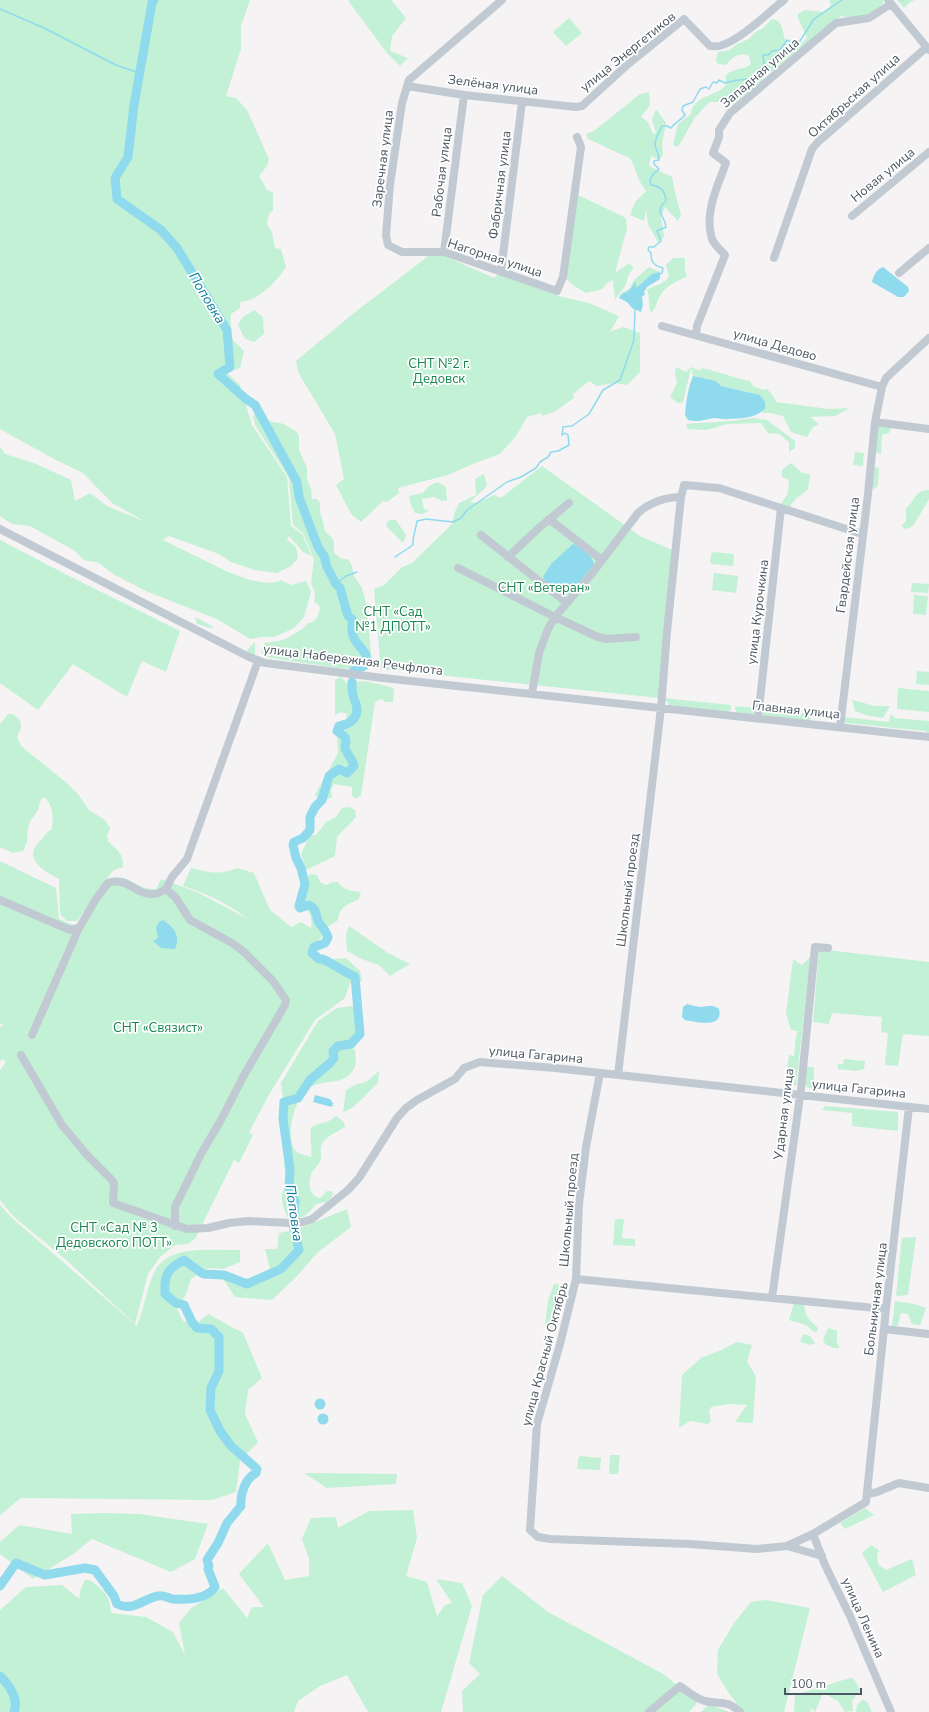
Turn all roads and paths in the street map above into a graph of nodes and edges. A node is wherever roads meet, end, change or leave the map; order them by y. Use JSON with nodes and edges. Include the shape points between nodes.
{"nodes":[{"id":1,"x":502,"y":0,"type":"edge"},
{"id":2,"x":784,"y":0,"type":"edge"},
{"id":3,"x":889,"y":2,"type":"edge"},
{"id":4,"x":928,"y":49,"type":"edge"},
{"id":5,"x":407,"y":86,"type":"junction"},
{"id":6,"x":464,"y":95,"type":"junction"},
{"id":7,"x":522,"y":102,"type":"junction"},
{"id":8,"x":576,"y":107,"type":"joint"},
{"id":9,"x":577,"y":137,"type":"dead end"},
{"id":10,"x":929,"y":152,"type":"edge"},
{"id":11,"x":852,"y":216,"type":"dead end"},
{"id":12,"x":386,"y":235,"type":"joint"},
{"id":13,"x":929,"y":248,"type":"edge"},
{"id":14,"x":444,"y":252,"type":"junction"},
{"id":15,"x":774,"y":258,"type":"dead end"},
{"id":16,"x":501,"y":271,"type":"junction"},
{"id":17,"x":900,"y":273,"type":"dead end"},
{"id":18,"x":662,"y":326,"type":"dead end"},
{"id":19,"x":696,"y":334,"type":"junction"},
{"id":20,"x":929,"y":338,"type":"edge"},
{"id":21,"x":882,"y":387,"type":"junction"},
{"id":22,"x":875,"y":422,"type":"junction"},
{"id":23,"x":929,"y":428,"type":"edge"},
{"id":24,"x":680,"y":500,"type":"junction"},
{"id":25,"x":569,"y":503,"type":"dead end"},
{"id":26,"x":781,"y":508,"type":"junction"},
{"id":27,"x":549,"y":519,"type":"junction"},
{"id":28,"x":0,"y":529,"type":"edge"},
{"id":29,"x":862,"y":534,"type":"junction"},
{"id":30,"x":481,"y":536,"type":"dead end"},
{"id":31,"x":508,"y":557,"type":"junction"},
{"id":32,"x":602,"y":560,"type":"junction"},
{"id":33,"x":458,"y":568,"type":"dead end"},
{"id":34,"x":567,"y":603,"type":"junction"},
{"id":35,"x":555,"y":617,"type":"junction"},
{"id":36,"x":636,"y":637,"type":"dead end"},
{"id":37,"x":258,"y":661,"type":"junction"},
{"id":38,"x":532,"y":693,"type":"junction"},
{"id":39,"x":661,"y":708,"type":"junction"},
{"id":40,"x":758,"y":718,"type":"junction"},
{"id":41,"x":840,"y":726,"type":"junction"},
{"id":42,"x":929,"y":737,"type":"edge"},
{"id":43,"x":166,"y":889,"type":"junction"},
{"id":44,"x":0,"y":900,"type":"edge"},
{"id":45,"x":79,"y":928,"type":"junction"},
{"id":46,"x":828,"y":948,"type":"dead end"},
{"id":47,"x":32,"y":1035,"type":"dead end"},
{"id":48,"x":20,"y":1055,"type":"dead end"},
{"id":49,"x":600,"y":1073,"type":"junction"},
{"id":50,"x":618,"y":1075,"type":"junction"},
{"id":51,"x":800,"y":1095,"type":"junction"},
{"id":52,"x":909,"y":1107,"type":"junction"},
{"id":53,"x":929,"y":1109,"type":"edge"},
{"id":54,"x":175,"y":1226,"type":"junction"},
{"id":55,"x":576,"y":1279,"type":"junction"},
{"id":56,"x":772,"y":1298,"type":"junction"},
{"id":57,"x":886,"y":1309,"type":"junction"},
{"id":58,"x":884,"y":1329,"type":"junction"},
{"id":59,"x":929,"y":1334,"type":"edge"},
{"id":60,"x":929,"y":1488,"type":"edge"},
{"id":61,"x":868,"y":1494,"type":"junction"},
{"id":62,"x":813,"y":1534,"type":"junction"},
{"id":63,"x":787,"y":1546,"type":"junction"},
{"id":64,"x":822,"y":1556,"type":"junction"},
{"id":65,"x":649,"y":1712,"type":"edge"},
{"id":66,"x":740,"y":1712,"type":"edge"},
{"id":67,"x":891,"y":1712,"type":"edge"}],
"edges":[{"from":1,"to":5,"type":"street","via":[[413,76]]},
{"from":2,"to":8,"type":"street","name":"улица Энергетиков","via":[[722,46],[710,46],[684,19],[582,106]]},
{"from":3,"to":4,"type":"street"},
{"from":3,"to":19,"type":"street","name":"Западная улица","via":[[869,18],[836,23],[730,113],[719,130],[713,153],[726,163],[713,199],[710,218],[711,235],[725,255]]},
{"from":4,"to":15,"type":"street","name":"Октябрьская улица","via":[[812,149]]},
{"from":5,"to":6,"type":"street","name":"Зелёная улица"},
{"from":5,"to":12,"type":"street","name":"Заречная улица","via":[[402,103],[390,185]]},
{"from":6,"to":7,"type":"street","name":"Зелёная улица"},
{"from":6,"to":14,"type":"street","name":"Рабочая улица"},
{"from":7,"to":8,"type":"street","name":"Зелёная улица"},
{"from":7,"to":16,"type":"street","name":"Фабричная улица"},
{"from":9,"to":16,"type":"street","name":"Нагорная улица","via":[[581,147],[563,277],[557,291]]},
{"from":10,"to":11,"type":"street","name":"Новая улица"},
{"from":12,"to":14,"type":"street","name":"Нагорная улица","via":[[388,245],[402,252]]},
{"from":13,"to":17,"type":"street"},
{"from":14,"to":16,"type":"street","name":"Нагорная улица"},
{"from":18,"to":19,"type":"street","name":"улица Дедово"},
{"from":19,"to":21,"type":"street","name":"улица Дедово"},
{"from":20,"to":21,"type":"street","via":[[886,378]]},
{"from":21,"to":22,"type":"street","name":"Гвардейская улица"},
{"from":22,"to":23,"type":"street"},
{"from":22,"to":29,"type":"street","name":"Гвардейская улица"},
{"from":24,"to":26,"type":"street","via":[[684,485],[719,488]]},
{"from":24,"to":32,"type":"street","via":[[663,499],[642,509]]},
{"from":24,"to":39,"type":"street"},
{"from":25,"to":27,"type":"street"},
{"from":26,"to":29,"type":"street"},
{"from":26,"to":40,"type":"street","name":"улица Курочкина"},
{"from":27,"to":31,"type":"street"},
{"from":27,"to":32,"type":"street"},
{"from":28,"to":37,"type":"street","name":"улица Набережная Речфлота"},
{"from":29,"to":41,"type":"street","name":"Гвардейская улица"},
{"from":30,"to":31,"type":"street"},
{"from":31,"to":34,"type":"street"},
{"from":32,"to":34,"type":"street"},
{"from":33,"to":35,"type":"street"},
{"from":34,"to":35,"type":"street"},
{"from":35,"to":36,"type":"street","via":[[598,637]]},
{"from":35,"to":38,"type":"street","via":[[542,642]]},
{"from":37,"to":38,"type":"street","name":"улица Набережная Речфлота","via":[[383,678]]},
{"from":37,"to":43,"type":"street","via":[[187,859]]},
{"from":38,"to":39,"type":"street","name":"улица Набережная Речфлота"},
{"from":39,"to":40,"type":"street","name":"Главная улица"},
{"from":39,"to":50,"type":"street","name":"Школьный проезд"},
{"from":40,"to":41,"type":"street","name":"Главная улица"},
{"from":41,"to":42,"type":"street","name":"Главная улица"},
{"from":43,"to":45,"type":"street","via":[[155,895],[146,894],[120,881],[108,883]]},
{"from":43,"to":54,"type":"street","via":[[176,898],[190,920],[232,942],[244,952],[273,981],[286,1000],[202,1152],[175,1207]]},
{"from":44,"to":45,"type":"street","via":[[70,930]]},
{"from":45,"to":47,"type":"street"},
{"from":46,"to":51,"type":"street","name":"Ударная улица","via":[[815,947]]},
{"from":48,"to":54,"type":"street","name":"улица Гагарина","via":[[62,1125],[86,1155],[111,1179],[114,1184],[113,1203]]},
{"from":49,"to":50,"type":"street","name":"улица Гагарина"},
{"from":49,"to":54,"type":"street","name":"улица Гагарина","via":[[480,1062],[464,1068],[455,1079],[406,1108],[359,1178],[312,1219],[290,1223],[229,1223],[208,1228],[187,1229]]},
{"from":49,"to":55,"type":"street","name":"Школьный проезд","via":[[586,1147],[579,1204]]},
{"from":50,"to":51,"type":"street","name":"улица Гагарина"},
{"from":51,"to":52,"type":"street","name":"улица Гагарина"},
{"from":51,"to":56,"type":"street","name":"Ударная улица"},
{"from":52,"to":53,"type":"street","name":"улица Гагарина"},
{"from":52,"to":57,"type":"street","name":"Больничная улица"},
{"from":55,"to":56,"type":"street","name":"улица Красный Октябрь"},
{"from":55,"to":63,"type":"street","name":"улица Красный Октябрь","via":[[537,1424],[530,1530],[538,1537],[550,1539],[757,1549]]},
{"from":56,"to":57,"type":"street","name":"улица Красный Октябрь"},
{"from":57,"to":58,"type":"street","name":"Больничная улица"},
{"from":58,"to":59,"type":"street"},
{"from":58,"to":61,"type":"street","name":"Больничная улица"},
{"from":60,"to":61,"type":"street","via":[[898,1483]]},
{"from":61,"to":62,"type":"street","name":"улица Красный Октябрь","via":[[866,1502]]},
{"from":62,"to":63,"type":"street","name":"улица Красный Октябрь"},
{"from":62,"to":64,"type":"street","name":"улица Ленина"},
{"from":63,"to":64,"type":"street"},
{"from":64,"to":67,"type":"street","name":"улица Ленина"},
{"from":65,"to":66,"type":"street","via":[[680,1686],[704,1701],[732,1705]]}]}
